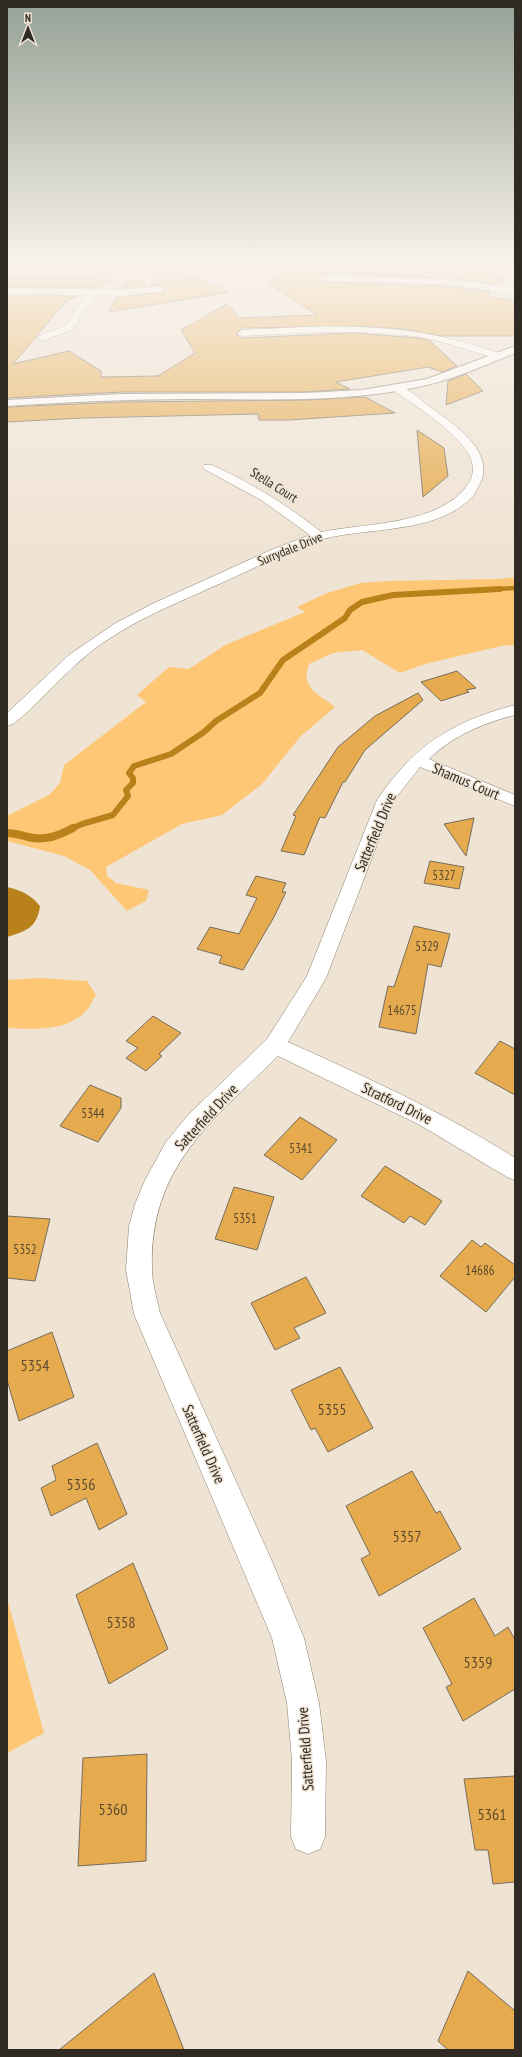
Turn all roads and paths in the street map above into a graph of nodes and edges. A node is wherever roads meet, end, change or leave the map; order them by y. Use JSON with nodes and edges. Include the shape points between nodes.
{"nodes":[{"id":1,"x":496,"y":357,"type":"edge"},
{"id":2,"x":397,"y":388,"type":"junction"},
{"id":3,"x":7,"y":402,"type":"edge"},
{"id":4,"x":208,"y":467,"type":"dead end"},
{"id":5,"x":319,"y":536,"type":"junction"},
{"id":6,"x":515,"y":710,"type":"edge"},
{"id":7,"x":7,"y":721,"type":"edge"},
{"id":8,"x":417,"y":760,"type":"junction"},
{"id":9,"x":515,"y":801,"type":"edge"},
{"id":10,"x":275,"y":1044,"type":"junction"},
{"id":11,"x":515,"y":1170,"type":"edge"},
{"id":12,"x":308,"y":1837,"type":"dead end"}],
"edges":[{"from":1,"to":2,"type":"street","via":[[438,379]]},
{"from":2,"to":3,"type":"street","via":[[304,397],[127,397]]},
{"from":2,"to":5,"type":"street","name":"Surrydale Drive","via":[[455,433],[474,453],[479,471],[472,490],[459,503],[423,518]]},
{"from":4,"to":5,"type":"street","name":"Stella Court","via":[[270,499]]},
{"from":5,"to":7,"type":"street","name":"Surrydale Drive","via":[[138,616],[110,632],[60,670]]},
{"from":6,"to":8,"type":"street","name":"Satterfield Drive","via":[[478,721],[452,733]]},
{"from":8,"to":9,"type":"street","name":"Shamus Court"},
{"from":8,"to":10,"type":"street","name":"Satterfield Drive","via":[[400,777],[386,800],[316,978]]},
{"from":10,"to":11,"type":"street","name":"Stratford Drive","via":[[435,1122]]},
{"from":10,"to":12,"type":"street","name":"Satterfield Drive","via":[[196,1122],[174,1149],[147,1204],[141,1226],[138,1270],[147,1314],[288,1638],[302,1704],[309,1761]]}]}
